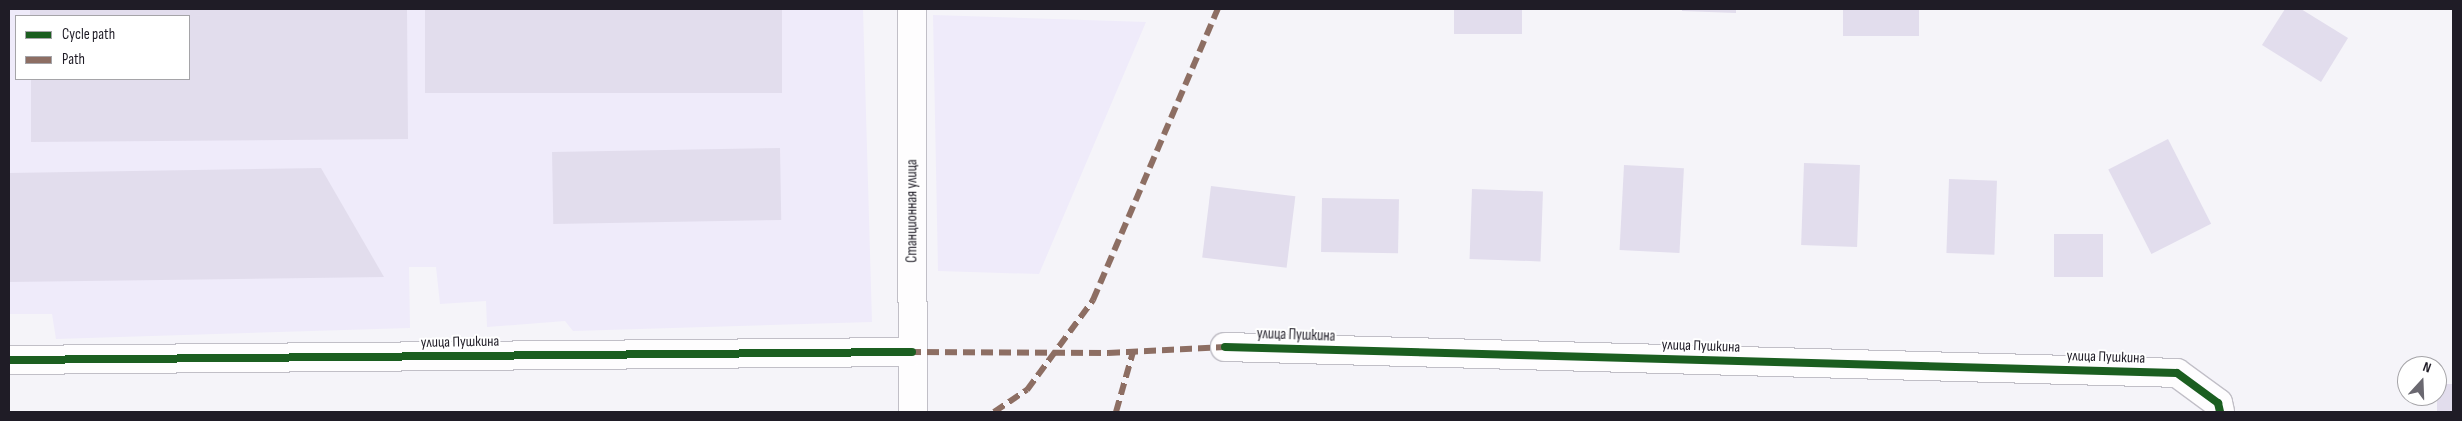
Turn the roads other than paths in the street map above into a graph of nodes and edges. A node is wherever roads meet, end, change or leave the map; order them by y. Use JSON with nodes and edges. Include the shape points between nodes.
{"nodes":[{"id":1,"x":912,"y":9,"type":"edge"},
{"id":2,"x":1225,"y":347,"type":"dead end"},
{"id":3,"x":912,"y":352,"type":"junction"},
{"id":4,"x":9,"y":360,"type":"edge"},
{"id":5,"x":913,"y":412,"type":"edge"},
{"id":6,"x":2220,"y":412,"type":"edge"}],
"edges":[{"from":1,"to":3,"type":"street","name":"Станционная улица"},
{"from":2,"to":6,"type":"street","name":"улица Пушкина","via":[[2177,373],[2218,404]]},
{"from":3,"to":4,"type":"street","name":"улица Пушкина"},
{"from":3,"to":5,"type":"street","name":"Станционная улица"}]}
